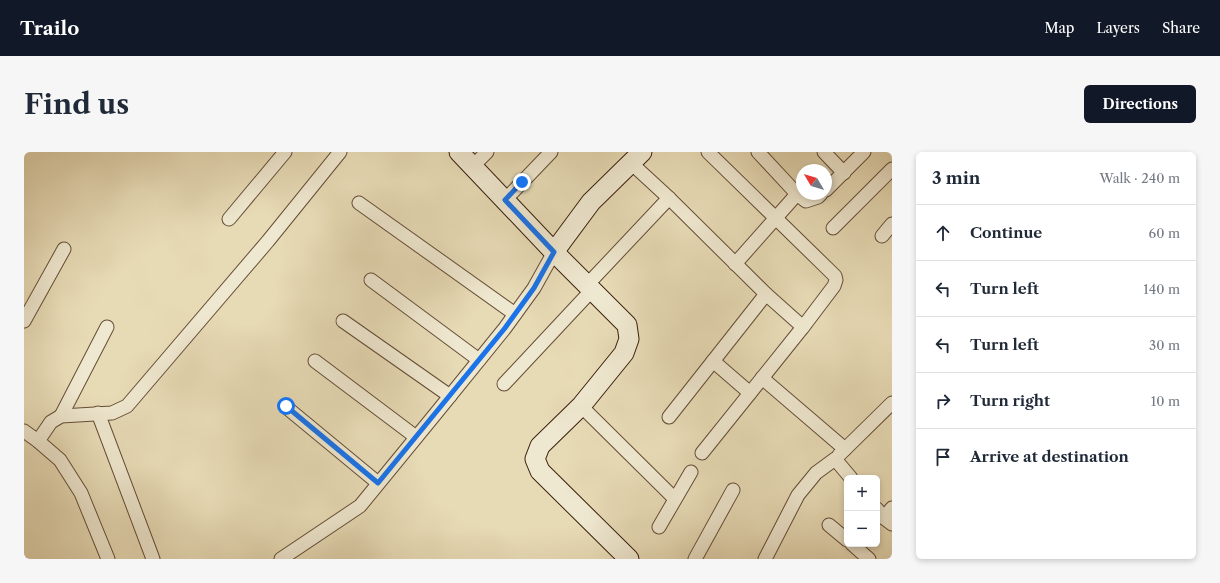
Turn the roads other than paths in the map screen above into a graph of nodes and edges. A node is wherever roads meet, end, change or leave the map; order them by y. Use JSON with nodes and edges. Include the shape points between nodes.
{"nodes":[{"id":1,"x":285,"y":152,"type":"edge"},
{"id":2,"x":340,"y":152,"type":"edge"},
{"id":3,"x":459,"y":152,"type":"edge"},
{"id":4,"x":487,"y":152,"type":"edge"},
{"id":5,"x":551,"y":152,"type":"edge"},
{"id":6,"x":708,"y":152,"type":"edge"},
{"id":7,"x":758,"y":152,"type":"edge"},
{"id":8,"x":824,"y":152,"type":"edge"},
{"id":9,"x":864,"y":152,"type":"edge"},
{"id":10,"x":637,"y":157,"type":"edge"},
{"id":11,"x":472,"y":166,"type":"junction"},
{"id":12,"x":892,"y":169,"type":"edge"},
{"id":13,"x":844,"y":173,"type":"junction"},
{"id":14,"x":832,"y":184,"type":"edge"},
{"id":15,"x":796,"y":193,"type":"edge"},
{"id":16,"x":796,"y":195,"type":"edge"},
{"id":17,"x":669,"y":198,"type":"junction"},
{"id":18,"x":505,"y":200,"type":"junction"},
{"id":19,"x":359,"y":203,"type":"dead end"},
{"id":20,"x":776,"y":218,"type":"junction"},
{"id":21,"x":229,"y":219,"type":"dead end"},
{"id":22,"x":892,"y":224,"type":"edge"},
{"id":23,"x":833,"y":228,"type":"dead end"},
{"id":24,"x":882,"y":236,"type":"dead end"},
{"id":25,"x":64,"y":249,"type":"dead end"},
{"id":26,"x":554,"y":252,"type":"junction"},
{"id":27,"x":735,"y":264,"type":"junction"},
{"id":28,"x":371,"y":280,"type":"dead end"},
{"id":29,"x":589,"y":288,"type":"junction"},
{"id":30,"x":766,"y":294,"type":"junction"},
{"id":31,"x":515,"y":314,"type":"junction"},
{"id":32,"x":24,"y":321,"type":"edge"},
{"id":33,"x":343,"y":321,"type":"dead end"},
{"id":34,"x":107,"y":327,"type":"dead end"},
{"id":35,"x":803,"y":327,"type":"junction"},
{"id":36,"x":479,"y":360,"type":"junction"},
{"id":37,"x":315,"y":361,"type":"dead end"},
{"id":38,"x":713,"y":361,"type":"junction"},
{"id":39,"x":762,"y":378,"type":"junction"},
{"id":40,"x":504,"y":384,"type":"dead end"},
{"id":41,"x":750,"y":393,"type":"junction"},
{"id":42,"x":450,"y":396,"type":"junction"},
{"id":43,"x":892,"y":403,"type":"edge"},
{"id":44,"x":286,"y":406,"type":"dead end"},
{"id":45,"x":581,"y":406,"type":"junction"},
{"id":46,"x":98,"y":413,"type":"junction"},
{"id":47,"x":61,"y":416,"type":"junction"},
{"id":48,"x":669,"y":417,"type":"dead end"},
{"id":49,"x":24,"y":431,"type":"edge"},
{"id":50,"x":416,"y":437,"type":"junction"},
{"id":51,"x":38,"y":441,"type":"junction"},
{"id":52,"x":845,"y":449,"type":"junction"},
{"id":53,"x":702,"y":453,"type":"dead end"},
{"id":54,"x":835,"y":459,"type":"junction"},
{"id":55,"x":691,"y":472,"type":"dead end"},
{"id":56,"x":848,"y":475,"type":"edge"},
{"id":57,"x":378,"y":483,"type":"junction"},
{"id":58,"x":732,"y":490,"type":"dead end"},
{"id":59,"x":675,"y":499,"type":"junction"},
{"id":60,"x":829,"y":525,"type":"dead end"},
{"id":61,"x":659,"y":527,"type":"dead end"},
{"id":62,"x":844,"y":538,"type":"edge"},
{"id":63,"x":855,"y":547,"type":"edge"},
{"id":64,"x":108,"y":559,"type":"edge"},
{"id":65,"x":153,"y":559,"type":"edge"},
{"id":66,"x":281,"y":559,"type":"edge"},
{"id":67,"x":629,"y":559,"type":"edge"},
{"id":68,"x":695,"y":559,"type":"edge"},
{"id":69,"x":765,"y":559,"type":"edge"},
{"id":70,"x":869,"y":559,"type":"edge"}],
"edges":[{"from":1,"to":21,"type":"street"},
{"from":2,"to":46,"type":"street","via":[[268,241],[126,406],[112,413]]},
{"from":3,"to":11,"type":"street"},
{"from":4,"to":11,"type":"street"},
{"from":5,"to":18,"type":"street"},
{"from":6,"to":20,"type":"street"},
{"from":7,"to":15,"type":"street"},
{"from":8,"to":13,"type":"street"},
{"from":9,"to":13,"type":"street"},
{"from":10,"to":17,"type":"street"},
{"from":10,"to":26,"type":"street","via":[[591,202]]},
{"from":11,"to":18,"type":"street"},
{"from":12,"to":23,"type":"street"},
{"from":13,"to":14,"type":"street"},
{"from":16,"to":20,"type":"street"},
{"from":17,"to":27,"type":"street"},
{"from":17,"to":29,"type":"street"},
{"from":18,"to":26,"type":"street"},
{"from":19,"to":31,"type":"street"},
{"from":20,"to":27,"type":"street"},
{"from":20,"to":35,"type":"street","via":[[835,276],[836,280]]},
{"from":22,"to":24,"type":"street"},
{"from":25,"to":32,"type":"street"},
{"from":26,"to":29,"type":"street"},
{"from":26,"to":31,"type":"street","via":[[534,288]]},
{"from":27,"to":30,"type":"street"},
{"from":28,"to":36,"type":"street"},
{"from":29,"to":40,"type":"street"},
{"from":29,"to":45,"type":"street","via":[[626,325],[629,339],[624,353]]},
{"from":30,"to":35,"type":"street"},
{"from":30,"to":38,"type":"street"},
{"from":31,"to":36,"type":"street"},
{"from":33,"to":42,"type":"street"},
{"from":34,"to":47,"type":"street"},
{"from":35,"to":39,"type":"street"},
{"from":36,"to":42,"type":"street"},
{"from":37,"to":50,"type":"street"},
{"from":38,"to":41,"type":"street"},
{"from":38,"to":48,"type":"street"},
{"from":39,"to":41,"type":"street"},
{"from":39,"to":52,"type":"street"},
{"from":41,"to":53,"type":"street"},
{"from":42,"to":50,"type":"street"},
{"from":43,"to":52,"type":"street"},
{"from":44,"to":57,"type":"street"},
{"from":45,"to":59,"type":"street"},
{"from":45,"to":67,"type":"street","via":[[540,446],[535,459],[540,471]]},
{"from":46,"to":47,"type":"street"},
{"from":46,"to":65,"type":"street"},
{"from":47,"to":51,"type":"street","via":[[51,422]]},
{"from":49,"to":51,"type":"street"},
{"from":50,"to":57,"type":"street"},
{"from":51,"to":64,"type":"street","via":[[60,460],[82,493]]},
{"from":52,"to":54,"type":"street"},
{"from":54,"to":56,"type":"street"},
{"from":54,"to":69,"type":"street","via":[[816,473],[798,495]]},
{"from":55,"to":59,"type":"street"},
{"from":57,"to":66,"type":"street","via":[[360,506]]},
{"from":58,"to":68,"type":"street"},
{"from":59,"to":61,"type":"street"},
{"from":60,"to":62,"type":"street"},
{"from":63,"to":70,"type":"street"}]}
